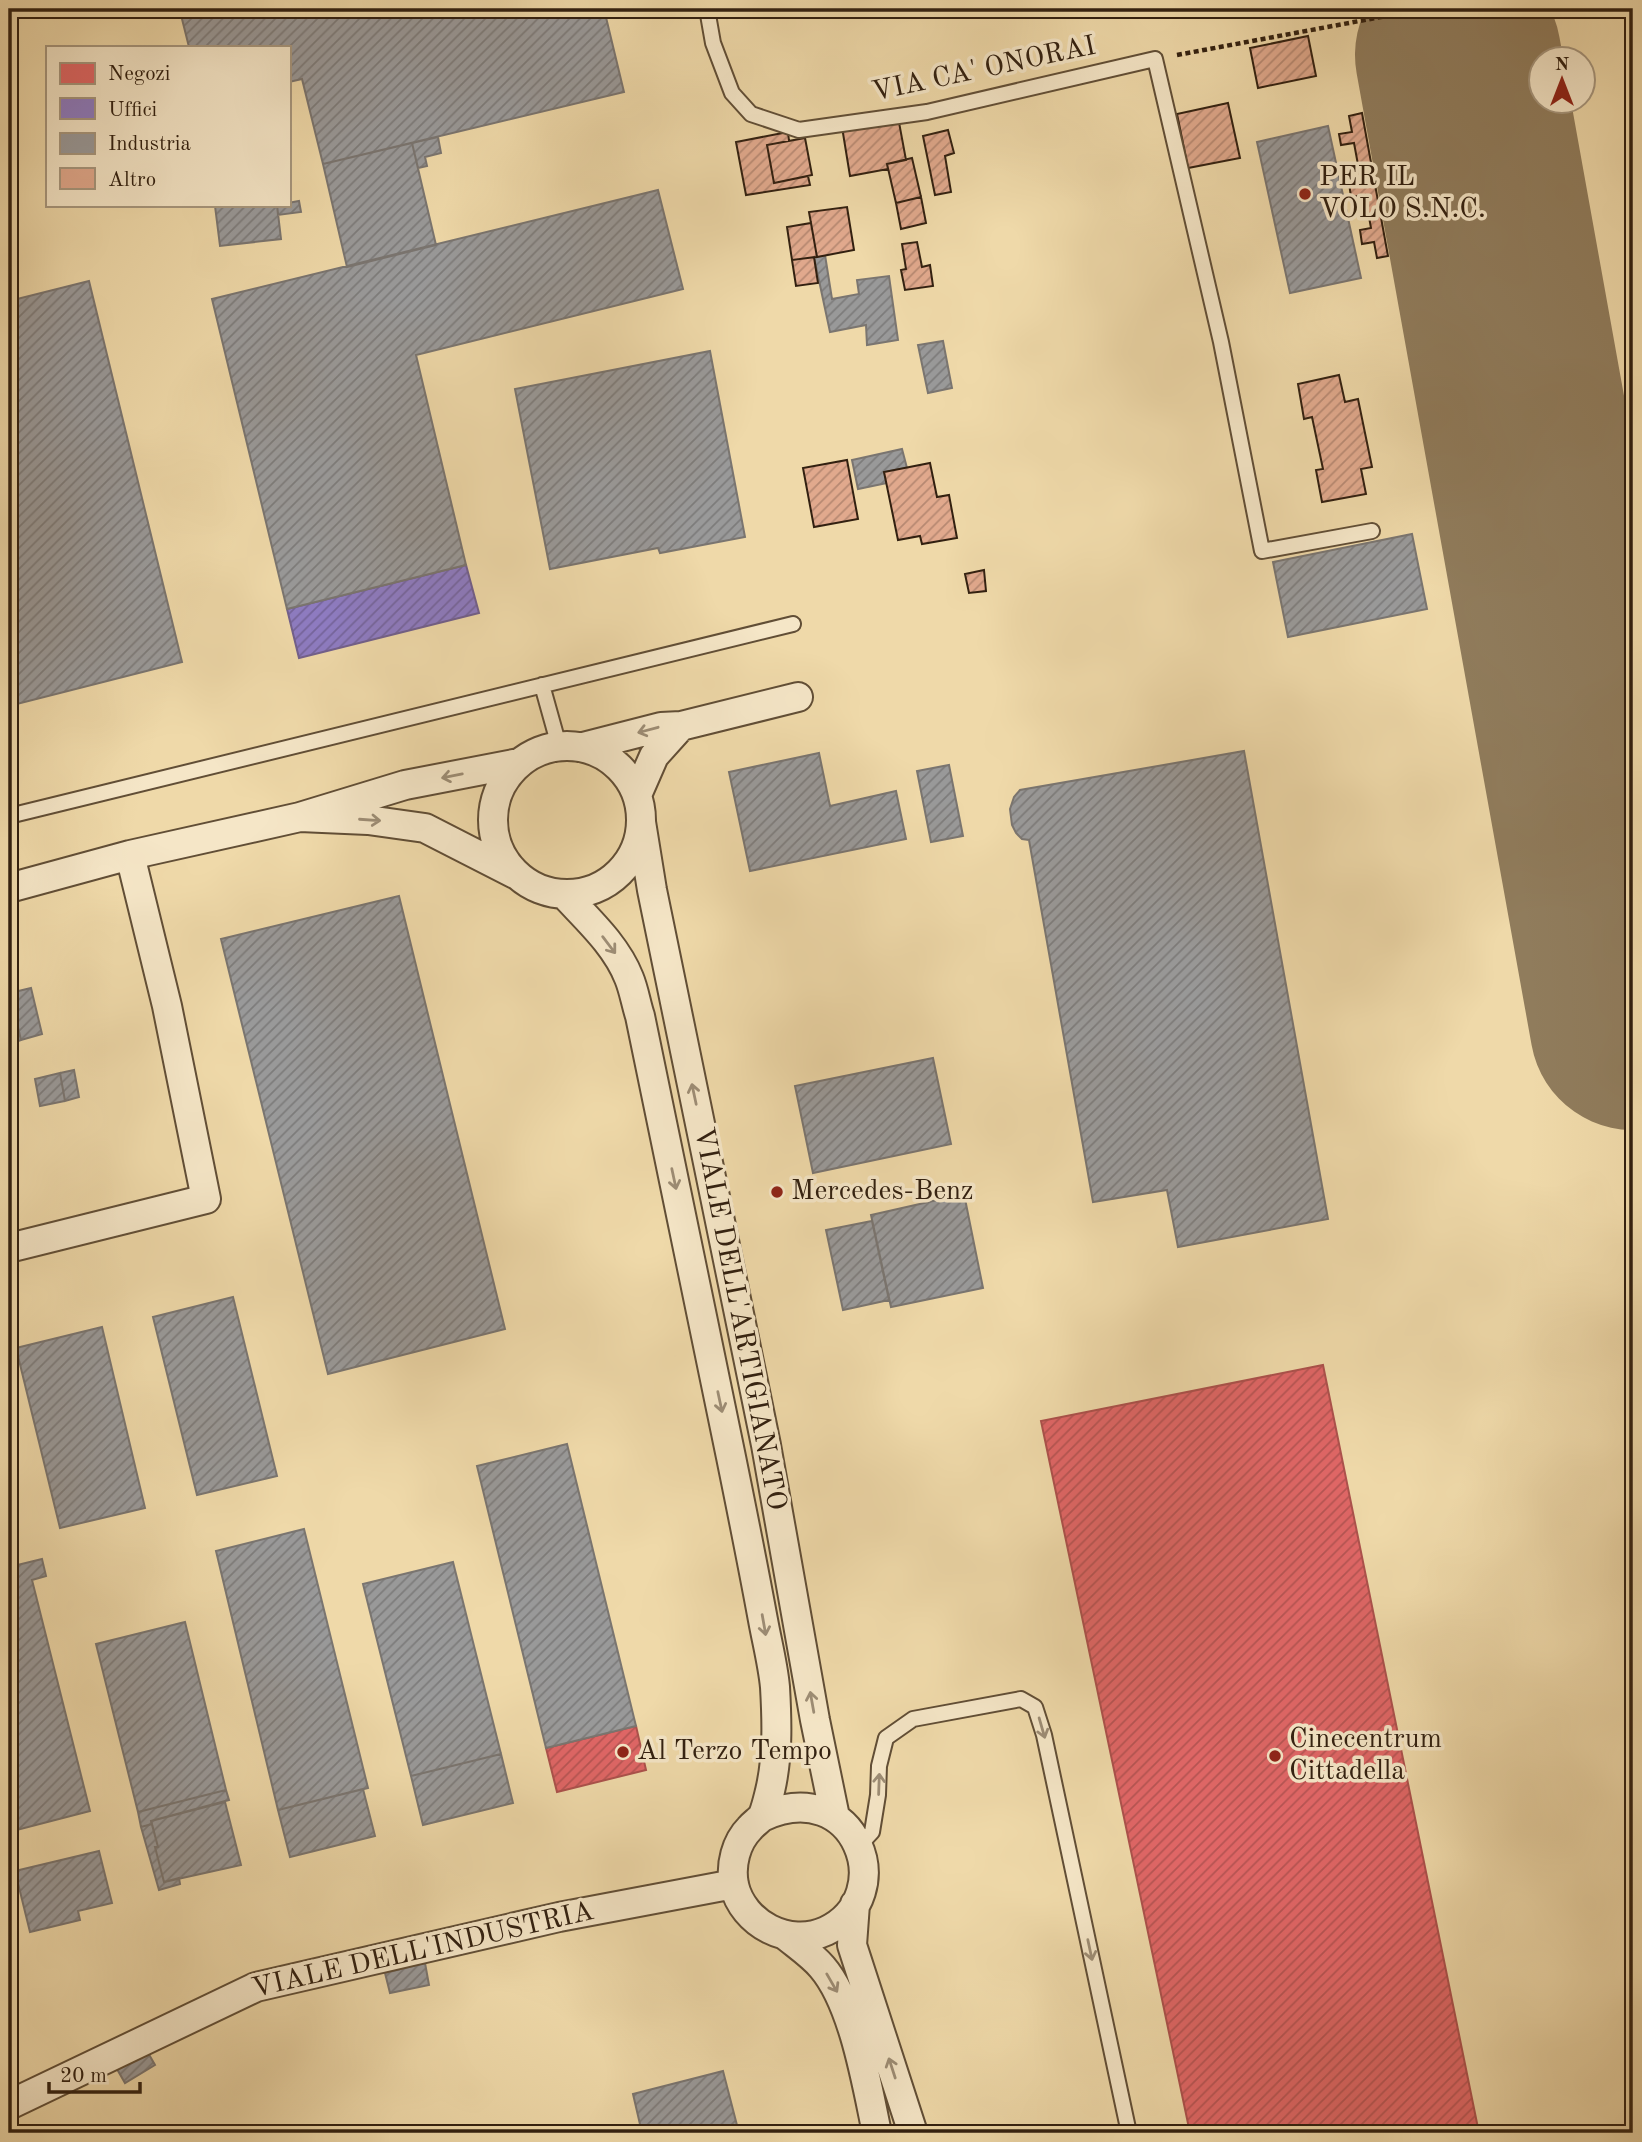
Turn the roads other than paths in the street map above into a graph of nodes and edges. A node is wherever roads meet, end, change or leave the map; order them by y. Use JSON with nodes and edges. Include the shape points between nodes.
{"nodes":[{"id":1,"x":706,"y":9,"type":"edge"},
{"id":2,"x":1372,"y":531,"type":"dead end"},
{"id":3,"x":793,"y":624,"type":"dead end"},
{"id":4,"x":542,"y":685,"type":"junction"},
{"id":5,"x":798,"y":697,"type":"dead end"},
{"id":6,"x":681,"y":726,"type":"junction"},
{"id":7,"x":571,"y":747,"type":"junction"},
{"id":8,"x":519,"y":763,"type":"junction"},
{"id":9,"x":639,"y":809,"type":"junction"},
{"id":10,"x":9,"y":816,"type":"edge"},
{"id":11,"x":300,"y":817,"type":"junction"},
{"id":12,"x":130,"y":855,"type":"junction"},
{"id":13,"x":517,"y":875,"type":"junction"},
{"id":14,"x":9,"y":888,"type":"edge"},
{"id":15,"x":564,"y":894,"type":"junction"},
{"id":16,"x":9,"y":1248,"type":"edge"},
{"id":17,"x":762,"y":1817,"type":"junction"},
{"id":18,"x":835,"y":1817,"type":"junction"},
{"id":19,"x":859,"y":1846,"type":"junction"},
{"id":20,"x":734,"y":1884,"type":"junction"},
{"id":21,"x":856,"y":1904,"type":"junction"},
{"id":22,"x":785,"y":1935,"type":"junction"},
{"id":23,"x":9,"y":2105,"type":"edge"},
{"id":24,"x":877,"y":2133,"type":"edge"},
{"id":25,"x":913,"y":2133,"type":"edge"},
{"id":26,"x":1129,"y":2133,"type":"edge"}],
"edges":[{"from":1,"to":2,"type":"lane","name":"VIA CA' ONORAI","via":[[732,93],[751,114],[799,130],[927,112],[1155,59],[1221,342],[1262,551]]},
{"from":3,"to":4,"type":"lane"},
{"from":4,"to":7,"type":"lane"},
{"from":4,"to":10,"type":"lane"},
{"from":5,"to":6,"type":"street"},
{"from":6,"to":7,"type":"street","one_way":true},
{"from":6,"to":9,"type":"street","via":[[654,755]]},
{"from":7,"to":8,"type":"street","via":[[537,751]]},
{"from":7,"to":9,"type":"street","name":"VIALE DELL'ARTIGIANATO","via":[[606,757],[624,773]]},
{"from":8,"to":11,"type":"street","one_way":true,"via":[[405,785]]},
{"from":8,"to":13,"type":"street","via":[[503,782],[494,806],[493,831],[501,856]]},
{"from":9,"to":15,"type":"street","via":[[637,845],[625,865],[608,881],[587,891]]},
{"from":18,"to":9,"type":"street","name":"VIALE DELL'ARTIGIANATO","one_way":true},
{"from":11,"to":12,"type":"street"},
{"from":11,"to":13,"type":"street","one_way":true,"via":[[425,828]]},
{"from":12,"to":14,"type":"street"},
{"from":12,"to":16,"type":"street","via":[[167,1006],[206,1199]]},
{"from":13,"to":15,"type":"street","via":[[539,889]]},
{"from":15,"to":17,"type":"street","name":"VIALE DELL'ARTIGIANATO","one_way":true,"via":[[620,960],[640,1016],[775,1683],[777,1740]]},
{"from":17,"to":18,"type":"street","via":[[799,1806]]},
{"from":17,"to":20,"type":"street","name":"VIALE DELL'ARTIGIANATO","via":[[738,1846]]},
{"from":18,"to":19,"type":"street","name":"VIALE DELL'ARTIGIANATO"},
{"from":19,"to":21,"type":"street","via":[[864,1866]]},
{"from":19,"to":26,"type":"lane","one_way":true,"via":[[872,1832],[886,1738],[914,1719],[1021,1699],[1035,1707]]},
{"from":20,"to":22,"type":"street","via":[[749,1914]]},
{"from":20,"to":23,"type":"street","name":"VIALE DELL'INDUSTRIA","via":[[559,1917],[256,1987]]},
{"from":21,"to":22,"type":"street","via":[[826,1931]]},
{"from":25,"to":21,"type":"street","one_way":true,"via":[[852,1945]]},
{"from":22,"to":24,"type":"street","one_way":true,"via":[[823,1968],[844,2006]]}]}
